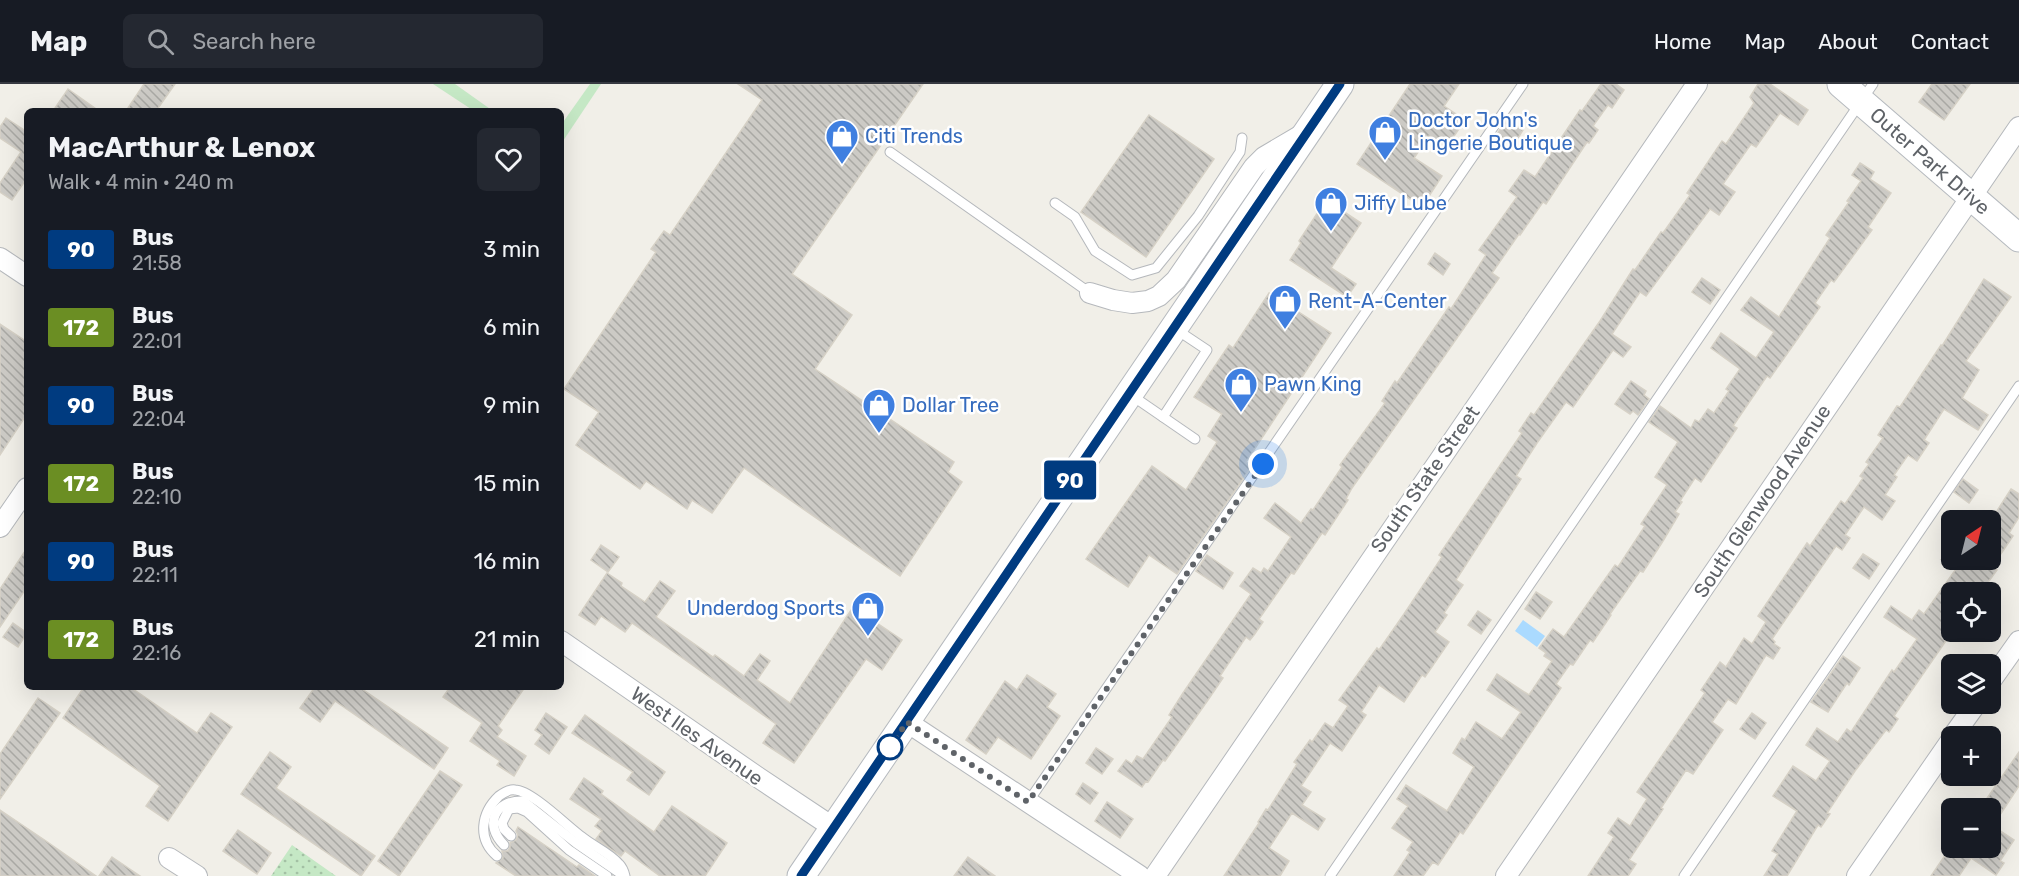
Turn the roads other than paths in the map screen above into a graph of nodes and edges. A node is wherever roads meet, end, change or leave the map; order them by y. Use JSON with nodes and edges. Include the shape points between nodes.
{"nodes":[{"id":1,"x":1340,"y":84,"type":"edge"},
{"id":2,"x":1523,"y":84,"type":"edge"},
{"id":3,"x":1697,"y":84,"type":"edge"},
{"id":4,"x":1858,"y":90,"type":"edge"},
{"id":5,"x":2019,"y":126,"type":"edge"},
{"id":6,"x":1310,"y":129,"type":"junction"},
{"id":7,"x":1242,"y":138,"type":"dead end"},
{"id":8,"x":890,"y":152,"type":"dead end"},
{"id":9,"x":1971,"y":197,"type":"junction"},
{"id":10,"x":1055,"y":203,"type":"dead end"},
{"id":11,"x":2019,"y":238,"type":"edge"},
{"id":12,"x":0,"y":258,"type":"edge"},
{"id":13,"x":24,"y":274,"type":"edge"},
{"id":14,"x":1090,"y":293,"type":"joint"},
{"id":15,"x":1174,"y":328,"type":"junction"},
{"id":16,"x":2019,"y":386,"type":"edge"},
{"id":17,"x":1129,"y":394,"type":"junction"},
{"id":18,"x":1163,"y":417,"type":"junction"},
{"id":19,"x":1195,"y":439,"type":"dead end"},
{"id":20,"x":24,"y":492,"type":"edge"},
{"id":21,"x":0,"y":528,"type":"edge"},
{"id":22,"x":2019,"y":641,"type":"edge"},
{"id":23,"x":564,"y":643,"type":"edge"},
{"id":24,"x":2001,"y":666,"type":"edge"},
{"id":25,"x":907,"y":722,"type":"junction"},
{"id":26,"x":1941,"y":753,"type":"edge"},
{"id":27,"x":1028,"y":802,"type":"junction"},
{"id":28,"x":834,"y":828,"type":"junction"},
{"id":29,"x":511,"y":836,"type":"dead end"},
{"id":30,"x":504,"y":845,"type":"dead end"},
{"id":31,"x":497,"y":856,"type":"dead end"},
{"id":32,"x":169,"y":858,"type":"dead end"},
{"id":33,"x":1120,"y":871,"type":"edge"},
{"id":34,"x":197,"y":876,"type":"edge"},
{"id":35,"x":607,"y":876,"type":"edge"},
{"id":36,"x":625,"y":876,"type":"edge"},
{"id":37,"x":801,"y":876,"type":"edge"},
{"id":38,"x":1140,"y":876,"type":"edge"},
{"id":39,"x":1155,"y":876,"type":"edge"},
{"id":40,"x":1330,"y":876,"type":"edge"},
{"id":41,"x":1506,"y":876,"type":"edge"},
{"id":42,"x":1684,"y":876,"type":"edge"},
{"id":43,"x":1857,"y":876,"type":"edge"}],
"edges":[{"from":1,"to":6,"type":"main road"},
{"from":2,"to":27,"type":"lane"},
{"from":3,"to":39,"type":"street","name":"South State Street"},
{"from":4,"to":9,"type":"main road","name":"Outer Park Drive"},
{"from":4,"to":40,"type":"lane"},
{"from":5,"to":9,"type":"street","name":"South Glenwood Avenue"},
{"from":6,"to":14,"type":"street","via":[[1254,167],[1176,280],[1159,296],[1132,303]]},
{"from":6,"to":15,"type":"main road"},
{"from":7,"to":10,"type":"lane","via":[[1240,152],[1198,216],[1156,268],[1132,275],[1122,269],[1095,251],[1075,217]]},
{"from":8,"to":14,"type":"lane"},
{"from":9,"to":11,"type":"main road","name":"Outer Park Drive"},
{"from":9,"to":41,"type":"street","name":"South Glenwood Avenue"},
{"from":12,"to":13,"type":"street"},
{"from":15,"to":17,"type":"main road"},
{"from":15,"to":18,"type":"lane","via":[[1208,350]]},
{"from":16,"to":42,"type":"lane"},
{"from":17,"to":18,"type":"lane"},
{"from":17,"to":25,"type":"main road"},
{"from":18,"to":19,"type":"lane"},
{"from":20,"to":21,"type":"street"},
{"from":22,"to":24,"type":"street"},
{"from":23,"to":28,"type":"street","name":"West Iles Avenue"},
{"from":25,"to":27,"type":"street"},
{"from":25,"to":28,"type":"main road"},
{"from":26,"to":43,"type":"street"},
{"from":27,"to":33,"type":"street"},
{"from":28,"to":37,"type":"main road"},
{"from":29,"to":35,"type":"lane","via":[[502,823],[509,809],[518,808]]},
{"from":30,"to":36,"type":"lane","via":[[493,826],[496,813],[503,804],[523,801]]},
{"from":31,"to":36,"type":"lane","via":[[485,839],[482,826],[492,803],[504,792],[515,789],[528,794],[620,864]]},
{"from":32,"to":34,"type":"street"},
{"from":33,"to":38,"type":"street"}]}
